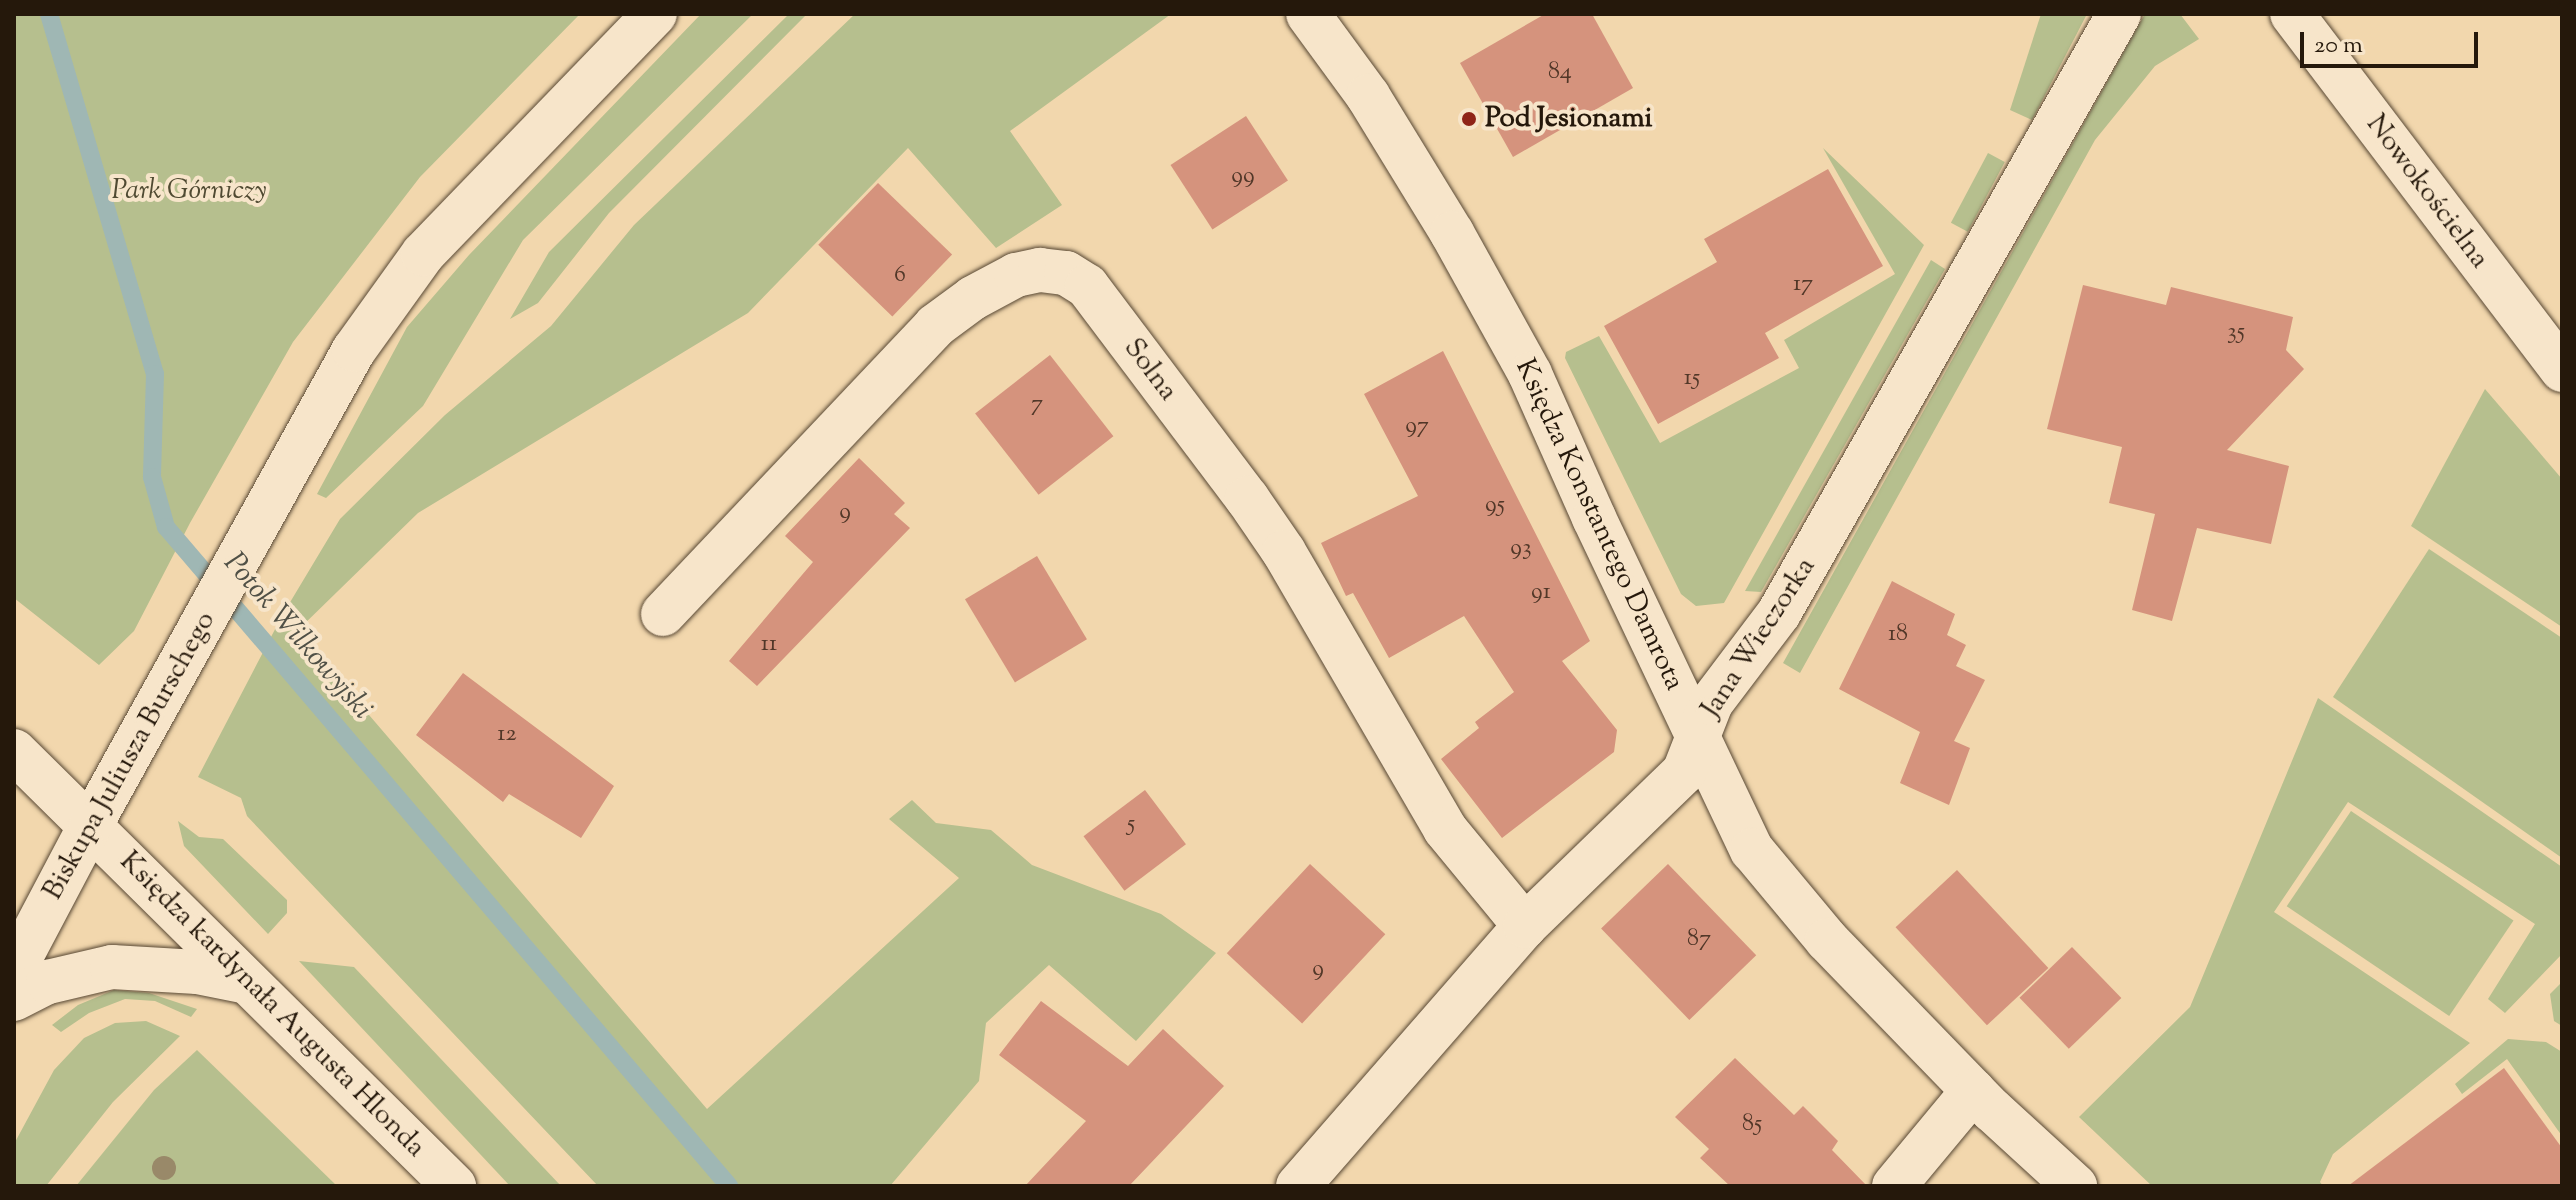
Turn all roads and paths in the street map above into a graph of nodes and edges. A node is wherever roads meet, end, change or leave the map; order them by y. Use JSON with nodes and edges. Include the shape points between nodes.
{"nodes":[{"id":1,"x":655,"y":14,"type":"edge"},
{"id":2,"x":1308,"y":14,"type":"edge"},
{"id":3,"x":2119,"y":14,"type":"edge"},
{"id":4,"x":2292,"y":14,"type":"edge"},
{"id":5,"x":2562,"y":370,"type":"edge"},
{"id":6,"x":663,"y":614,"type":"dead end"},
{"id":7,"x":1698,"y":735,"type":"junction"},
{"id":8,"x":14,"y":751,"type":"edge"},
{"id":9,"x":91,"y":824,"type":"junction"},
{"id":10,"x":1525,"y":926,"type":"junction"},
{"id":11,"x":14,"y":970,"type":"edge"},
{"id":12,"x":247,"y":982,"type":"junction"},
{"id":13,"x":14,"y":999,"type":"edge"},
{"id":14,"x":1973,"y":1091,"type":"junction"},
{"id":15,"x":454,"y":1186,"type":"edge"},
{"id":16,"x":1298,"y":1186,"type":"edge"},
{"id":17,"x":1894,"y":1186,"type":"edge"},
{"id":18,"x":2075,"y":1186,"type":"edge"}],
"edges":[{"from":1,"to":9,"type":"street","name":"Biskupa Juliusza Burschego","via":[[423,254],[354,350]]},
{"from":2,"to":7,"type":"street","name":"Księdza Konstantego Damrota","via":[[1368,96],[1530,374]]},
{"from":3,"to":7,"type":"street","name":"Jana Wieczorka","via":[[1779,613],[1711,703]]},
{"from":4,"to":5,"type":"street","name":"Nowokościelna"},
{"from":6,"to":10,"type":"street","name":"Solna","via":[[935,326],[1016,275],[1040,270],[1066,273],[1087,286],[1247,498],[1284,552],[1445,829]]},
{"from":7,"to":10,"type":"street","name":"Jana Wieczorka","via":[[1684,772]]},
{"from":7,"to":14,"type":"street","name":"Księdza Konstantego Damrota","via":[[1752,850],[1827,940]]},
{"from":8,"to":9,"type":"street","name":"Księdza kardynała Augusta Hlonda"},
{"from":9,"to":11,"type":"street","name":"Biskupa Juliusza Burschego"},
{"from":9,"to":12,"type":"street","name":"Księdza kardynała Augusta Hlonda"},
{"from":10,"to":16,"type":"street","name":"Jana Wieczorka"},
{"from":12,"to":13,"type":"street","via":[[182,970],[112,967],[48,982]]},
{"from":12,"to":15,"type":"street","name":"Księdza kardynała Augusta Hlonda"},
{"from":14,"to":17,"type":"street"},
{"from":14,"to":18,"type":"street","name":"Księdza Konstantego Damrota"}]}
